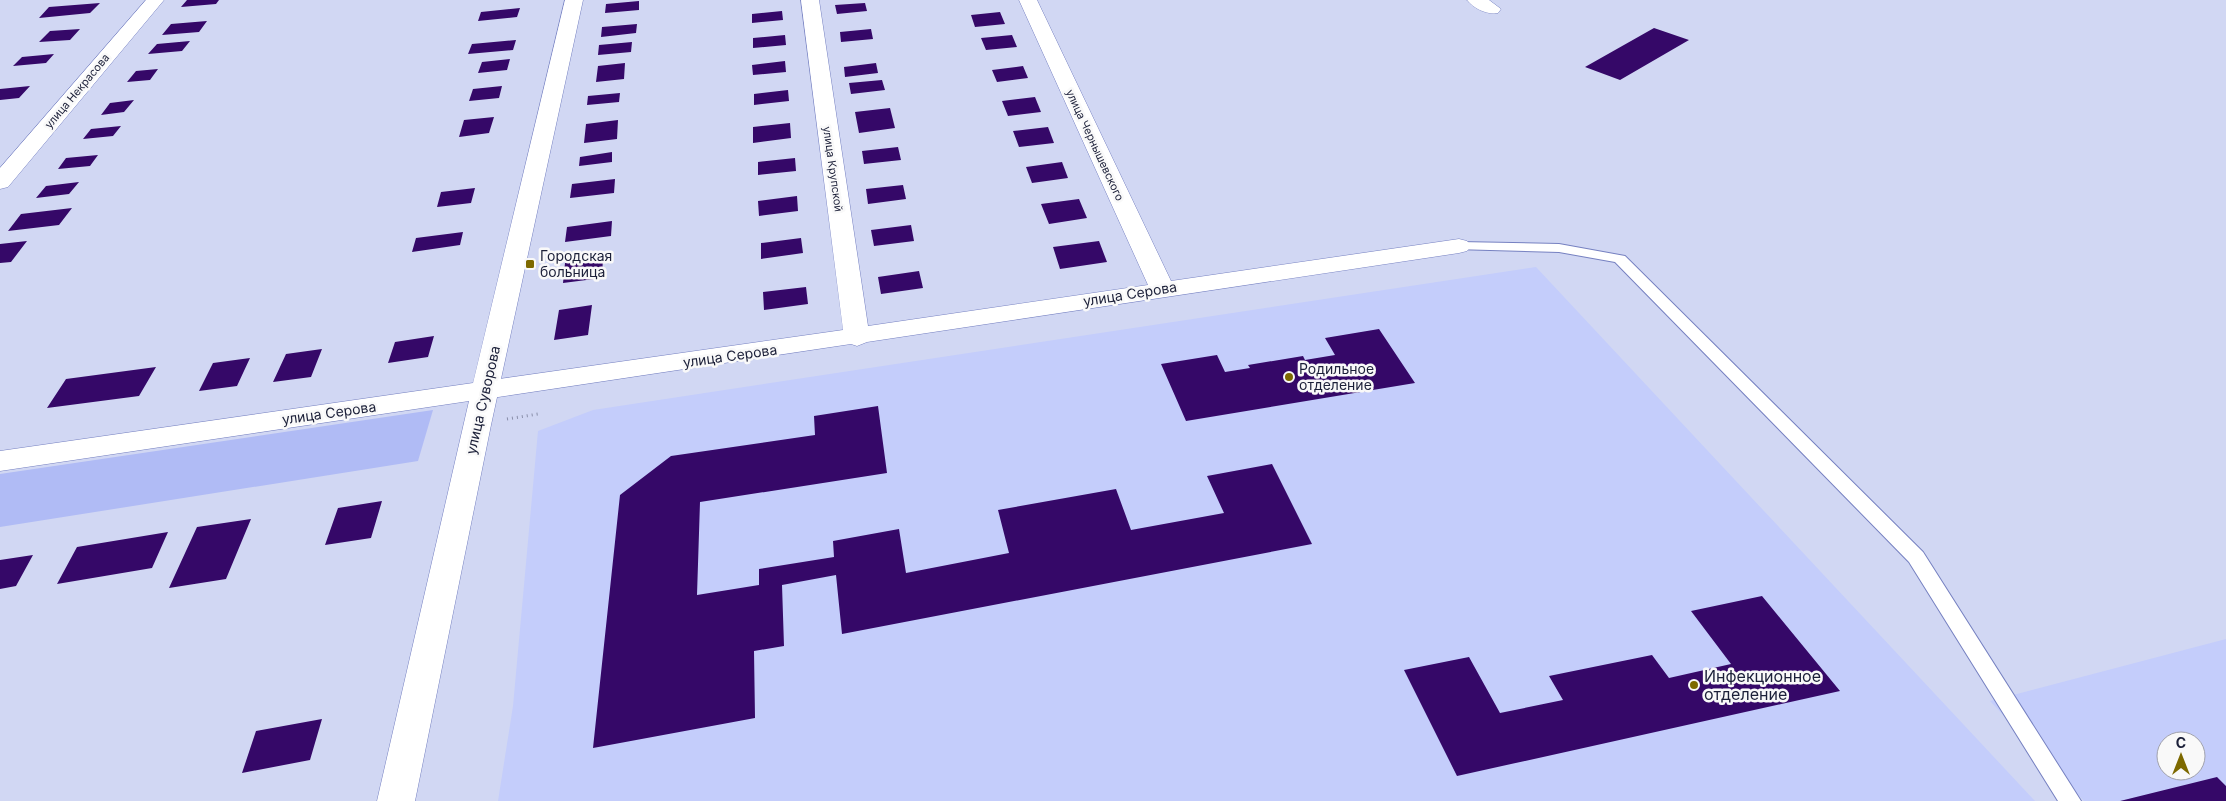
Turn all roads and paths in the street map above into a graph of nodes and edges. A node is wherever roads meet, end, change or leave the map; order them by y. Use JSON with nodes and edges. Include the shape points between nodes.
{"nodes":[{"id":1,"x":154,"y":0,"type":"edge"},
{"id":2,"x":574,"y":0,"type":"edge"},
{"id":3,"x":810,"y":0,"type":"edge"},
{"id":4,"x":1028,"y":0,"type":"edge"},
{"id":5,"x":1476,"y":0,"type":"edge"},
{"id":6,"x":1492,"y":9,"type":"dead end"},
{"id":7,"x":0,"y":182,"type":"edge"},
{"id":8,"x":1459,"y":246,"type":"joint"},
{"id":9,"x":1162,"y":289,"type":"junction"},
{"id":10,"x":856,"y":338,"type":"junction"},
{"id":11,"x":485,"y":390,"type":"junction"},
{"id":12,"x":538,"y":414,"type":"dead end"},
{"id":13,"x":501,"y":420,"type":"dead end"},
{"id":14,"x":0,"y":461,"type":"edge"},
{"id":15,"x":396,"y":801,"type":"edge"},
{"id":16,"x":2070,"y":801,"type":"edge"}],
"edges":[{"from":1,"to":7,"type":"street","name":"улица Некрасова"},
{"from":2,"to":11,"type":"street","name":"улица Суворова"},
{"from":3,"to":10,"type":"street","name":"улица Крупской"},
{"from":4,"to":9,"type":"street","name":"улица Чернышевского"},
{"from":5,"to":6,"type":"street"},
{"from":8,"to":9,"type":"street","name":"улица Серова"},
{"from":8,"to":16,"type":"lane","via":[[1559,248],[1620,260],[1916,558]]},
{"from":9,"to":10,"type":"street","name":"улица Серова"},
{"from":10,"to":11,"type":"street","name":"улица Серова"},
{"from":11,"to":14,"type":"street","name":"улица Серова"},
{"from":11,"to":15,"type":"street","name":"улица Суворова"},
{"from":12,"to":13,"type":"path"}]}
